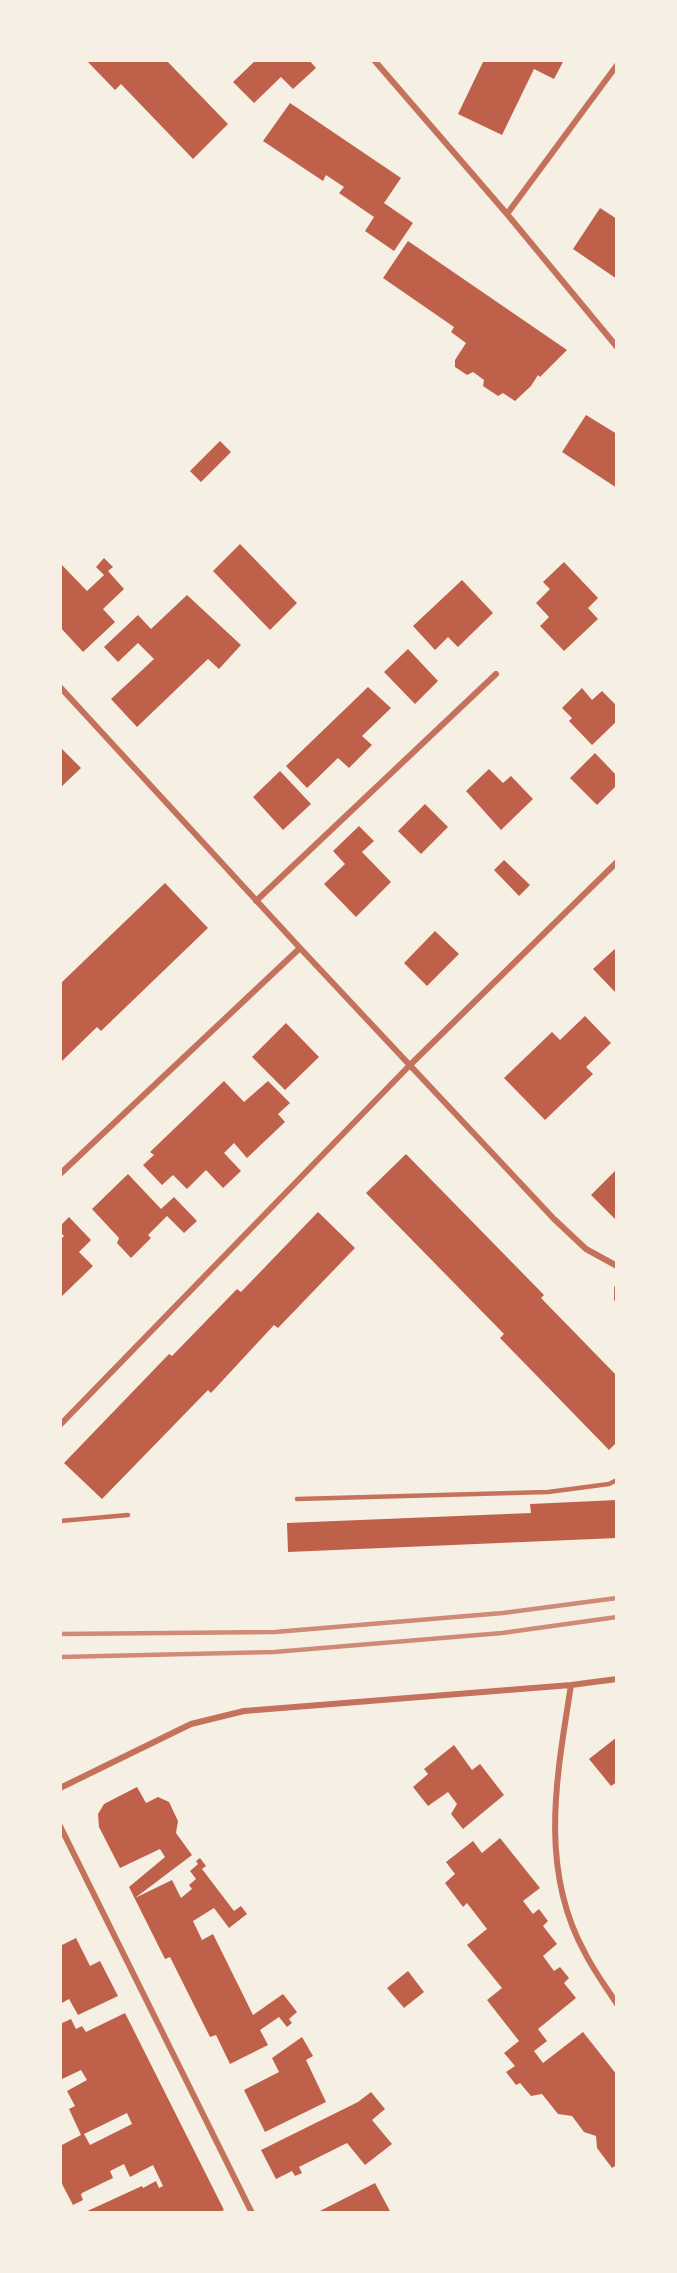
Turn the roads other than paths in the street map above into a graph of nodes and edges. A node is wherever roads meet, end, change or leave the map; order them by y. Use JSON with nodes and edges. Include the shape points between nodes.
{"nodes":[{"id":1,"x":374,"y":60,"type":"edge"},
{"id":2,"x":617,"y":65,"type":"edge"},
{"id":3,"x":507,"y":214,"type":"junction"},
{"id":4,"x":617,"y":347,"type":"edge"},
{"id":5,"x":495,"y":674,"type":"dead end"},
{"id":6,"x":60,"y":687,"type":"edge"},
{"id":7,"x":617,"y":862,"type":"edge"},
{"id":8,"x":256,"y":901,"type":"junction"},
{"id":9,"x":300,"y":948,"type":"junction"},
{"id":10,"x":409,"y":1066,"type":"junction"},
{"id":11,"x":60,"y":1174,"type":"edge"},
{"id":12,"x":617,"y":1266,"type":"edge"},
{"id":13,"x":617,"y":1288,"type":"edge"},
{"id":14,"x":617,"y":1299,"type":"edge"},
{"id":15,"x":60,"y":1425,"type":"edge"},
{"id":16,"x":617,"y":1480,"type":"edge"},
{"id":17,"x":297,"y":1499,"type":"dead end"},
{"id":18,"x":128,"y":1515,"type":"dead end"},
{"id":19,"x":60,"y":1521,"type":"edge"},
{"id":20,"x":617,"y":1679,"type":"edge"},
{"id":21,"x":571,"y":1685,"type":"junction"},
{"id":22,"x":60,"y":1788,"type":"edge"},
{"id":23,"x":60,"y":1826,"type":"edge"},
{"id":24,"x":617,"y":2004,"type":"edge"},
{"id":25,"x":252,"y":2213,"type":"edge"}],
"edges":[{"from":1,"to":3,"type":"street"},
{"from":2,"to":3,"type":"street"},
{"from":3,"to":4,"type":"street"},
{"from":5,"to":8,"type":"street"},
{"from":6,"to":8,"type":"street"},
{"from":7,"to":10,"type":"street"},
{"from":8,"to":9,"type":"street"},
{"from":9,"to":10,"type":"street"},
{"from":9,"to":11,"type":"street"},
{"from":10,"to":12,"type":"street","via":[[554,1220],[586,1249]]},
{"from":10,"to":15,"type":"street"},
{"from":13,"to":14,"type":"street"},
{"from":16,"to":17,"type":"lane","via":[[548,1492]]},
{"from":18,"to":19,"type":"lane"},
{"from":20,"to":21,"type":"street"},
{"from":21,"to":22,"type":"street","via":[[235,1713],[191,1724]]},
{"from":21,"to":24,"type":"street","via":[[554,1807],[558,1871],[581,1945]]},
{"from":23,"to":25,"type":"street"}]}
